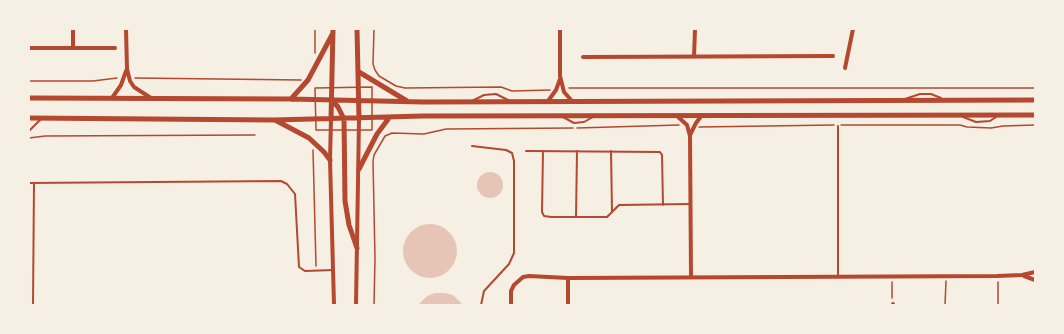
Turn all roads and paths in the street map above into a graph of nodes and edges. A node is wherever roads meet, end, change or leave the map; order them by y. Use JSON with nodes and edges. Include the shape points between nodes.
{"nodes":[{"id":1,"x":73,"y":29,"type":"edge"},
{"id":2,"x":126,"y":29,"type":"edge"},
{"id":3,"x":315,"y":29,"type":"edge"},
{"id":4,"x":357,"y":29,"type":"edge"},
{"id":5,"x":374,"y":29,"type":"edge"},
{"id":6,"x":560,"y":29,"type":"edge"},
{"id":7,"x":695,"y":29,"type":"edge"},
{"id":8,"x":853,"y":29,"type":"edge"},
{"id":9,"x":333,"y":31,"type":"edge"},
{"id":10,"x":73,"y":47,"type":"junction"},
{"id":11,"x":29,"y":48,"type":"edge"},
{"id":12,"x":116,"y":48,"type":"dead end"},
{"id":13,"x":833,"y":56,"type":"dead end"},
{"id":14,"x":583,"y":57,"type":"dead end"},
{"id":15,"x":694,"y":57,"type":"junction"},
{"id":16,"x":315,"y":67,"type":"junction"},
{"id":17,"x":845,"y":68,"type":"dead end"},
{"id":18,"x":359,"y":72,"type":"junction"},
{"id":19,"x":560,"y":76,"type":"junction"},
{"id":20,"x":127,"y":78,"type":"junction"},
{"id":21,"x":308,"y":80,"type":"junction"},
{"id":22,"x":29,"y":81,"type":"edge"},
{"id":23,"x":563,"y":88,"type":"junction"},
{"id":24,"x":1035,"y":88,"type":"edge"},
{"id":25,"x":556,"y":90,"type":"junction"},
{"id":26,"x":29,"y":98,"type":"edge"},
{"id":27,"x":112,"y":98,"type":"junction"},
{"id":28,"x":151,"y":98,"type":"junction"},
{"id":29,"x":291,"y":99,"type":"junction"},
{"id":30,"x":331,"y":99,"type":"junction"},
{"id":31,"x":359,"y":100,"type":"junction"},
{"id":32,"x":1035,"y":100,"type":"edge"},
{"id":33,"x":408,"y":101,"type":"junction"},
{"id":34,"x":548,"y":101,"type":"junction"},
{"id":35,"x":572,"y":102,"type":"junction"},
{"id":36,"x":702,"y":115,"type":"junction"},
{"id":37,"x":1035,"y":115,"type":"edge"},
{"id":38,"x":678,"y":116,"type":"junction"},
{"id":39,"x":29,"y":118,"type":"edge"},
{"id":40,"x":41,"y":118,"type":"junction"},
{"id":41,"x":389,"y":118,"type":"junction"},
{"id":42,"x":331,"y":119,"type":"junction"},
{"id":43,"x":344,"y":119,"type":"junction"},
{"id":44,"x":359,"y":119,"type":"junction"},
{"id":45,"x":274,"y":120,"type":"junction"},
{"id":46,"x":687,"y":125,"type":"junction"},
{"id":47,"x":1035,"y":125,"type":"edge"},
{"id":48,"x":838,"y":126,"type":"junction"},
{"id":49,"x":693,"y":127,"type":"junction"},
{"id":50,"x":316,"y":130,"type":"dead end"},
{"id":51,"x":29,"y":131,"type":"edge"},
{"id":52,"x":255,"y":135,"type":"dead end"},
{"id":53,"x":690,"y":136,"type":"junction"},
{"id":54,"x":29,"y":138,"type":"edge"},
{"id":55,"x":309,"y":138,"type":"junction"},
{"id":56,"x":472,"y":146,"type":"dead end"},
{"id":57,"x":526,"y":151,"type":"dead end"},
{"id":58,"x":543,"y":151,"type":"junction"},
{"id":59,"x":577,"y":151,"type":"junction"},
{"id":60,"x":610,"y":151,"type":"junction"},
{"id":61,"x":330,"y":160,"type":"junction"},
{"id":62,"x":359,"y":169,"type":"junction"},
{"id":63,"x":29,"y":183,"type":"edge"},
{"id":64,"x":34,"y":183,"type":"junction"},
{"id":65,"x":690,"y":204,"type":"junction"},
{"id":66,"x":663,"y":205,"type":"junction"},
{"id":67,"x":612,"y":212,"type":"junction"},
{"id":68,"x":576,"y":217,"type":"junction"},
{"id":69,"x":356,"y":248,"type":"junction"},
{"id":70,"x":333,"y":270,"type":"junction"},
{"id":71,"x":316,"y":271,"type":"junction"},
{"id":72,"x":1035,"y":272,"type":"edge"},
{"id":73,"x":1022,"y":275,"type":"junction"},
{"id":74,"x":691,"y":276,"type":"junction"},
{"id":75,"x":838,"y":276,"type":"junction"},
{"id":76,"x":892,"y":276,"type":"junction"},
{"id":77,"x":946,"y":276,"type":"junction"},
{"id":78,"x":998,"y":276,"type":"junction"},
{"id":79,"x":568,"y":278,"type":"junction"},
{"id":80,"x":1035,"y":280,"type":"edge"},
{"id":81,"x":33,"y":305,"type":"edge"},
{"id":82,"x":334,"y":305,"type":"edge"},
{"id":83,"x":356,"y":305,"type":"edge"},
{"id":84,"x":374,"y":305,"type":"edge"},
{"id":85,"x":481,"y":305,"type":"edge"},
{"id":86,"x":511,"y":305,"type":"edge"},
{"id":87,"x":568,"y":305,"type":"edge"},
{"id":88,"x":893,"y":305,"type":"edge"},
{"id":89,"x":945,"y":305,"type":"edge"},
{"id":90,"x":998,"y":305,"type":"edge"}],
"edges":[{"from":1,"to":10,"type":"street"},
{"from":2,"to":20,"type":"street"},
{"from":3,"to":16,"type":"path"},
{"from":4,"to":18,"type":"street"},
{"from":5,"to":25,"type":"path","via":[[375,70],[379,76],[396,86],[501,88],[512,91]]},
{"from":6,"to":19,"type":"street"},
{"from":7,"to":15,"type":"street"},
{"from":8,"to":17,"type":"street"},
{"from":9,"to":16,"type":"street"},
{"from":9,"to":30,"type":"street"},
{"from":10,"to":11,"type":"street"},
{"from":10,"to":12,"type":"street"},
{"from":13,"to":15,"type":"street"},
{"from":14,"to":15,"type":"street"},
{"from":16,"to":21,"type":"street"},
{"from":18,"to":31,"type":"street"},
{"from":18,"to":33,"type":"street"},
{"from":19,"to":23,"type":"street"},
{"from":19,"to":25,"type":"street"},
{"from":20,"to":21,"type":"path"},
{"from":20,"to":22,"type":"path"},
{"from":20,"to":27,"type":"street"},
{"from":20,"to":28,"type":"street","via":[[134,87]]},
{"from":21,"to":29,"type":"street"},
{"from":23,"to":24,"type":"path"},
{"from":23,"to":35,"type":"street"},
{"from":25,"to":34,"type":"street"},
{"from":26,"to":27,"type":"street"},
{"from":27,"to":28,"type":"street"},
{"from":28,"to":29,"type":"street"},
{"from":29,"to":30,"type":"street"},
{"from":30,"to":31,"type":"street"},
{"from":30,"to":42,"type":"street"},
{"from":30,"to":43,"type":"street"},
{"from":31,"to":33,"type":"street"},
{"from":31,"to":44,"type":"street"},
{"from":32,"to":35,"type":"street"},
{"from":33,"to":34,"type":"street"},
{"from":34,"to":35,"type":"street"},
{"from":36,"to":37,"type":"street"},
{"from":36,"to":38,"type":"street"},
{"from":36,"to":49,"type":"street"},
{"from":38,"to":41,"type":"street"},
{"from":38,"to":46,"type":"street"},
{"from":39,"to":40,"type":"street"},
{"from":40,"to":45,"type":"street"},
{"from":40,"to":51,"type":"lane"},
{"from":41,"to":44,"type":"street"},
{"from":41,"to":62,"type":"street","via":[[377,134]]},
{"from":42,"to":43,"type":"street"},
{"from":42,"to":45,"type":"street"},
{"from":42,"to":61,"type":"street"},
{"from":43,"to":44,"type":"street"},
{"from":43,"to":69,"type":"street","via":[[345,201]]},
{"from":44,"to":62,"type":"street"},
{"from":45,"to":55,"type":"street"},
{"from":46,"to":53,"type":"street"},
{"from":46,"to":84,"type":"path","via":[[446,129],[424,134],[388,133],[373,161]]},
{"from":47,"to":48,"type":"path","via":[[992,128],[960,125]]},
{"from":48,"to":49,"type":"path"},
{"from":48,"to":75,"type":"lane"},
{"from":49,"to":53,"type":"street"},
{"from":50,"to":55,"type":"path"},
{"from":52,"to":54,"type":"path"},
{"from":53,"to":65,"type":"street"},
{"from":55,"to":61,"type":"street"},
{"from":55,"to":71,"type":"path","via":[[314,152]]},
{"from":56,"to":85,"type":"lane","via":[[506,150],[512,153],[514,161],[514,253],[509,264],[484,290]]},
{"from":57,"to":58,"type":"lane"},
{"from":58,"to":59,"type":"lane"},
{"from":58,"to":68,"type":"lane","via":[[544,216]]},
{"from":59,"to":60,"type":"lane"},
{"from":59,"to":68,"type":"lane"},
{"from":60,"to":66,"type":"lane","via":[[660,152]]},
{"from":60,"to":67,"type":"lane"},
{"from":61,"to":70,"type":"street"},
{"from":62,"to":69,"type":"street"},
{"from":63,"to":64,"type":"lane"},
{"from":64,"to":71,"type":"lane","via":[[281,181],[295,194],[297,264],[301,270]]},
{"from":64,"to":81,"type":"lane"},
{"from":65,"to":66,"type":"lane"},
{"from":65,"to":74,"type":"street"},
{"from":66,"to":67,"type":"lane","via":[[619,205]]},
{"from":67,"to":68,"type":"lane","via":[[606,217]]},
{"from":69,"to":83,"type":"street"},
{"from":70,"to":71,"type":"lane"},
{"from":70,"to":82,"type":"street"},
{"from":72,"to":73,"type":"street"},
{"from":73,"to":78,"type":"street"},
{"from":73,"to":80,"type":"street"},
{"from":74,"to":75,"type":"street"},
{"from":74,"to":79,"type":"street"},
{"from":75,"to":76,"type":"street"},
{"from":76,"to":77,"type":"street"},
{"from":76,"to":88,"type":"path"},
{"from":77,"to":78,"type":"street"},
{"from":77,"to":89,"type":"path"},
{"from":78,"to":90,"type":"path"},
{"from":79,"to":86,"type":"street","via":[[523,277],[511,291]]},
{"from":79,"to":87,"type":"street"}]}
